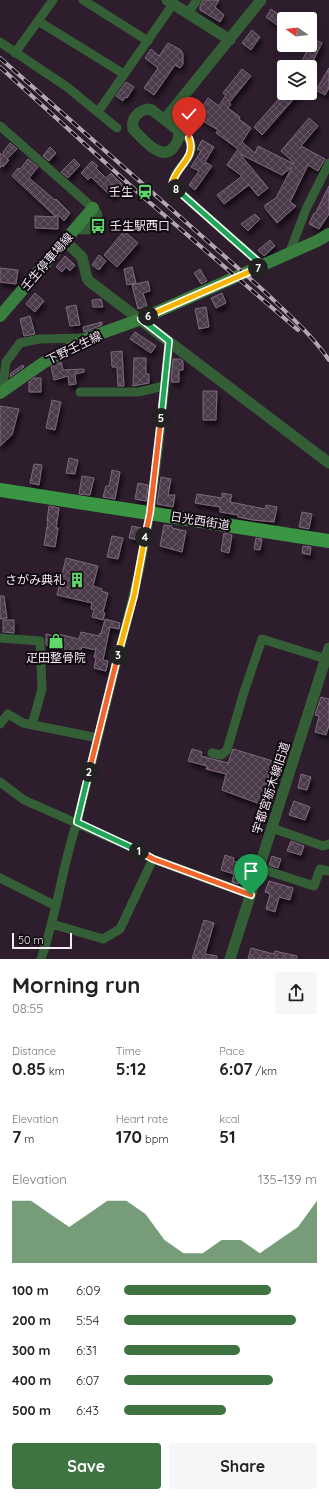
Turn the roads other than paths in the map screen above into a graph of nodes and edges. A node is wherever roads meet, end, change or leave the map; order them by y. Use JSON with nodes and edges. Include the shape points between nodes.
{"nodes":[{"id":1,"x":53,"y":0,"type":"edge"},
{"id":2,"x":83,"y":0,"type":"edge"},
{"id":3,"x":197,"y":0,"type":"edge"},
{"id":4,"x":261,"y":0,"type":"edge"},
{"id":5,"x":170,"y":2,"type":"edge"},
{"id":6,"x":188,"y":13,"type":"junction"},
{"id":7,"x":38,"y":21,"type":"junction"},
{"id":8,"x":230,"y":40,"type":"junction"},
{"id":9,"x":148,"y":41,"type":"junction"},
{"id":10,"x":0,"y":42,"type":"edge"},
{"id":11,"x":15,"y":53,"type":"junction"},
{"id":12,"x":124,"y":74,"type":"junction"},
{"id":13,"x":98,"y":112,"type":"junction"},
{"id":14,"x":165,"y":120,"type":"junction"},
{"id":15,"x":0,"y":127,"type":"edge"},
{"id":16,"x":117,"y":128,"type":"dead end"},
{"id":17,"x":179,"y":131,"type":"junction"},
{"id":18,"x":329,"y":163,"type":"edge"},
{"id":19,"x":93,"y":208,"type":"joint"},
{"id":20,"x":329,"y":235,"type":"edge"},
{"id":21,"x":65,"y":241,"type":"junction"},
{"id":22,"x":289,"y":254,"type":"junction"},
{"id":23,"x":263,"y":266,"type":"junction"},
{"id":24,"x":0,"y":316,"type":"edge"},
{"id":25,"x":141,"y":319,"type":"junction"},
{"id":26,"x":88,"y":338,"type":"junction"},
{"id":27,"x":169,"y":341,"type":"junction"},
{"id":28,"x":164,"y":386,"type":"junction"},
{"id":29,"x":1,"y":392,"type":"edge"},
{"id":30,"x":80,"y":392,"type":"dead end"},
{"id":31,"x":329,"y":463,"type":"edge"},
{"id":32,"x":0,"y":490,"type":"edge"},
{"id":33,"x":150,"y":513,"type":"junction"},
{"id":34,"x":329,"y":541,"type":"edge"},
{"id":35,"x":0,"y":638,"type":"edge"},
{"id":36,"x":329,"y":648,"type":"edge"},
{"id":37,"x":326,"y":659,"type":"junction"},
{"id":38,"x":0,"y":724,"type":"edge"},
{"id":39,"x":32,"y":725,"type":"junction"},
{"id":40,"x":98,"y":738,"type":"junction"},
{"id":41,"x":212,"y":754,"type":"dead end"},
{"id":42,"x":0,"y":782,"type":"edge"},
{"id":43,"x":77,"y":822,"type":"junction"},
{"id":44,"x":272,"y":828,"type":"junction"},
{"id":45,"x":329,"y":844,"type":"edge"},
{"id":46,"x":153,"y":859,"type":"junction"},
{"id":47,"x":259,"y":868,"type":"junction"},
{"id":48,"x":329,"y":871,"type":"edge"},
{"id":49,"x":0,"y":878,"type":"edge"},
{"id":50,"x":251,"y":895,"type":"junction"},
{"id":51,"x":56,"y":906,"type":"junction"},
{"id":52,"x":52,"y":924,"type":"junction"},
{"id":53,"x":41,"y":959,"type":"edge"},
{"id":54,"x":230,"y":959,"type":"edge"}],
"edges":[{"from":1,"to":7,"type":"street"},
{"from":2,"to":9,"type":"street"},
{"from":3,"to":6,"type":"street"},
{"from":4,"to":8,"type":"street"},
{"from":5,"to":6,"type":"street"},
{"from":5,"to":9,"type":"street"},
{"from":6,"to":8,"type":"street"},
{"from":7,"to":11,"type":"street"},
{"from":7,"to":12,"type":"street"},
{"from":8,"to":14,"type":"street"},
{"from":9,"to":12,"type":"street"},
{"from":10,"to":11,"type":"street"},
{"from":11,"to":13,"type":"street","via":[[67,87]]},
{"from":12,"to":13,"type":"street"},
{"from":13,"to":16,"type":"street"},
{"from":14,"to":17,"type":"street"},
{"from":14,"to":17,"type":"street","via":[[147,109],[140,111],[134,118],[133,129],[158,151],[164,153],[170,152],[179,140]]},
{"from":15,"to":19,"type":"street"},
{"from":17,"to":23,"type":"street","via":[[189,138],[190,156],[172,184]]},
{"from":18,"to":22,"type":"street","via":[[306,209]]},
{"from":19,"to":21,"type":"main road","name":"壬生停車場線"},
{"from":20,"to":22,"type":"main road","name":"下野壬生線"},
{"from":21,"to":24,"type":"main road","name":"壬生停車場線"},
{"from":21,"to":25,"type":"street","via":[[82,257],[89,281]]},
{"from":22,"to":23,"type":"main road","name":"下野壬生線"},
{"from":23,"to":25,"type":"main road","name":"下野壬生線"},
{"from":25,"to":26,"type":"main road","name":"下野壬生線"},
{"from":25,"to":27,"type":"street"},
{"from":26,"to":29,"type":"main road","name":"下野壬生線","via":[[43,363]]},
{"from":26,"to":29,"type":"street","via":[[20,342],[6,362]]},
{"from":27,"to":28,"type":"street"},
{"from":27,"to":31,"type":"street"},
{"from":28,"to":30,"type":"street","via":[[138,392]]},
{"from":28,"to":33,"type":"street"},
{"from":32,"to":33,"type":"main road","name":"日光西街道"},
{"from":33,"to":34,"type":"main road","name":"日光西街道"},
{"from":33,"to":40,"type":"street","via":[[134,596]]},
{"from":35,"to":39,"type":"street","via":[[40,641],[42,689]]},
{"from":36,"to":37,"type":"street","name":"宇都宮栃木線旧道"},
{"from":37,"to":41,"type":"street","via":[[262,639],[227,750],[221,755]]},
{"from":37,"to":44,"type":"street","name":"宇都宮栃木線旧道"},
{"from":38,"to":39,"type":"street","via":[[8,714]]},
{"from":39,"to":40,"type":"street"},
{"from":40,"to":43,"type":"street"},
{"from":42,"to":43,"type":"street","via":[[24,800]]},
{"from":43,"to":46,"type":"street"},
{"from":43,"to":51,"type":"street"},
{"from":44,"to":45,"type":"street","via":[[323,846]]},
{"from":44,"to":47,"type":"street","name":"宇都宮栃木線旧道"},
{"from":46,"to":50,"type":"street"},
{"from":46,"to":52,"type":"street","via":[[120,929],[103,939]]},
{"from":47,"to":48,"type":"street","via":[[314,886],[320,869]]},
{"from":47,"to":50,"type":"street","name":"宇都宮栃木線旧道"},
{"from":49,"to":51,"type":"street"},
{"from":50,"to":54,"type":"street","name":"宇都宮栃木線旧道"},
{"from":51,"to":52,"type":"street"},
{"from":52,"to":53,"type":"street"}]}
